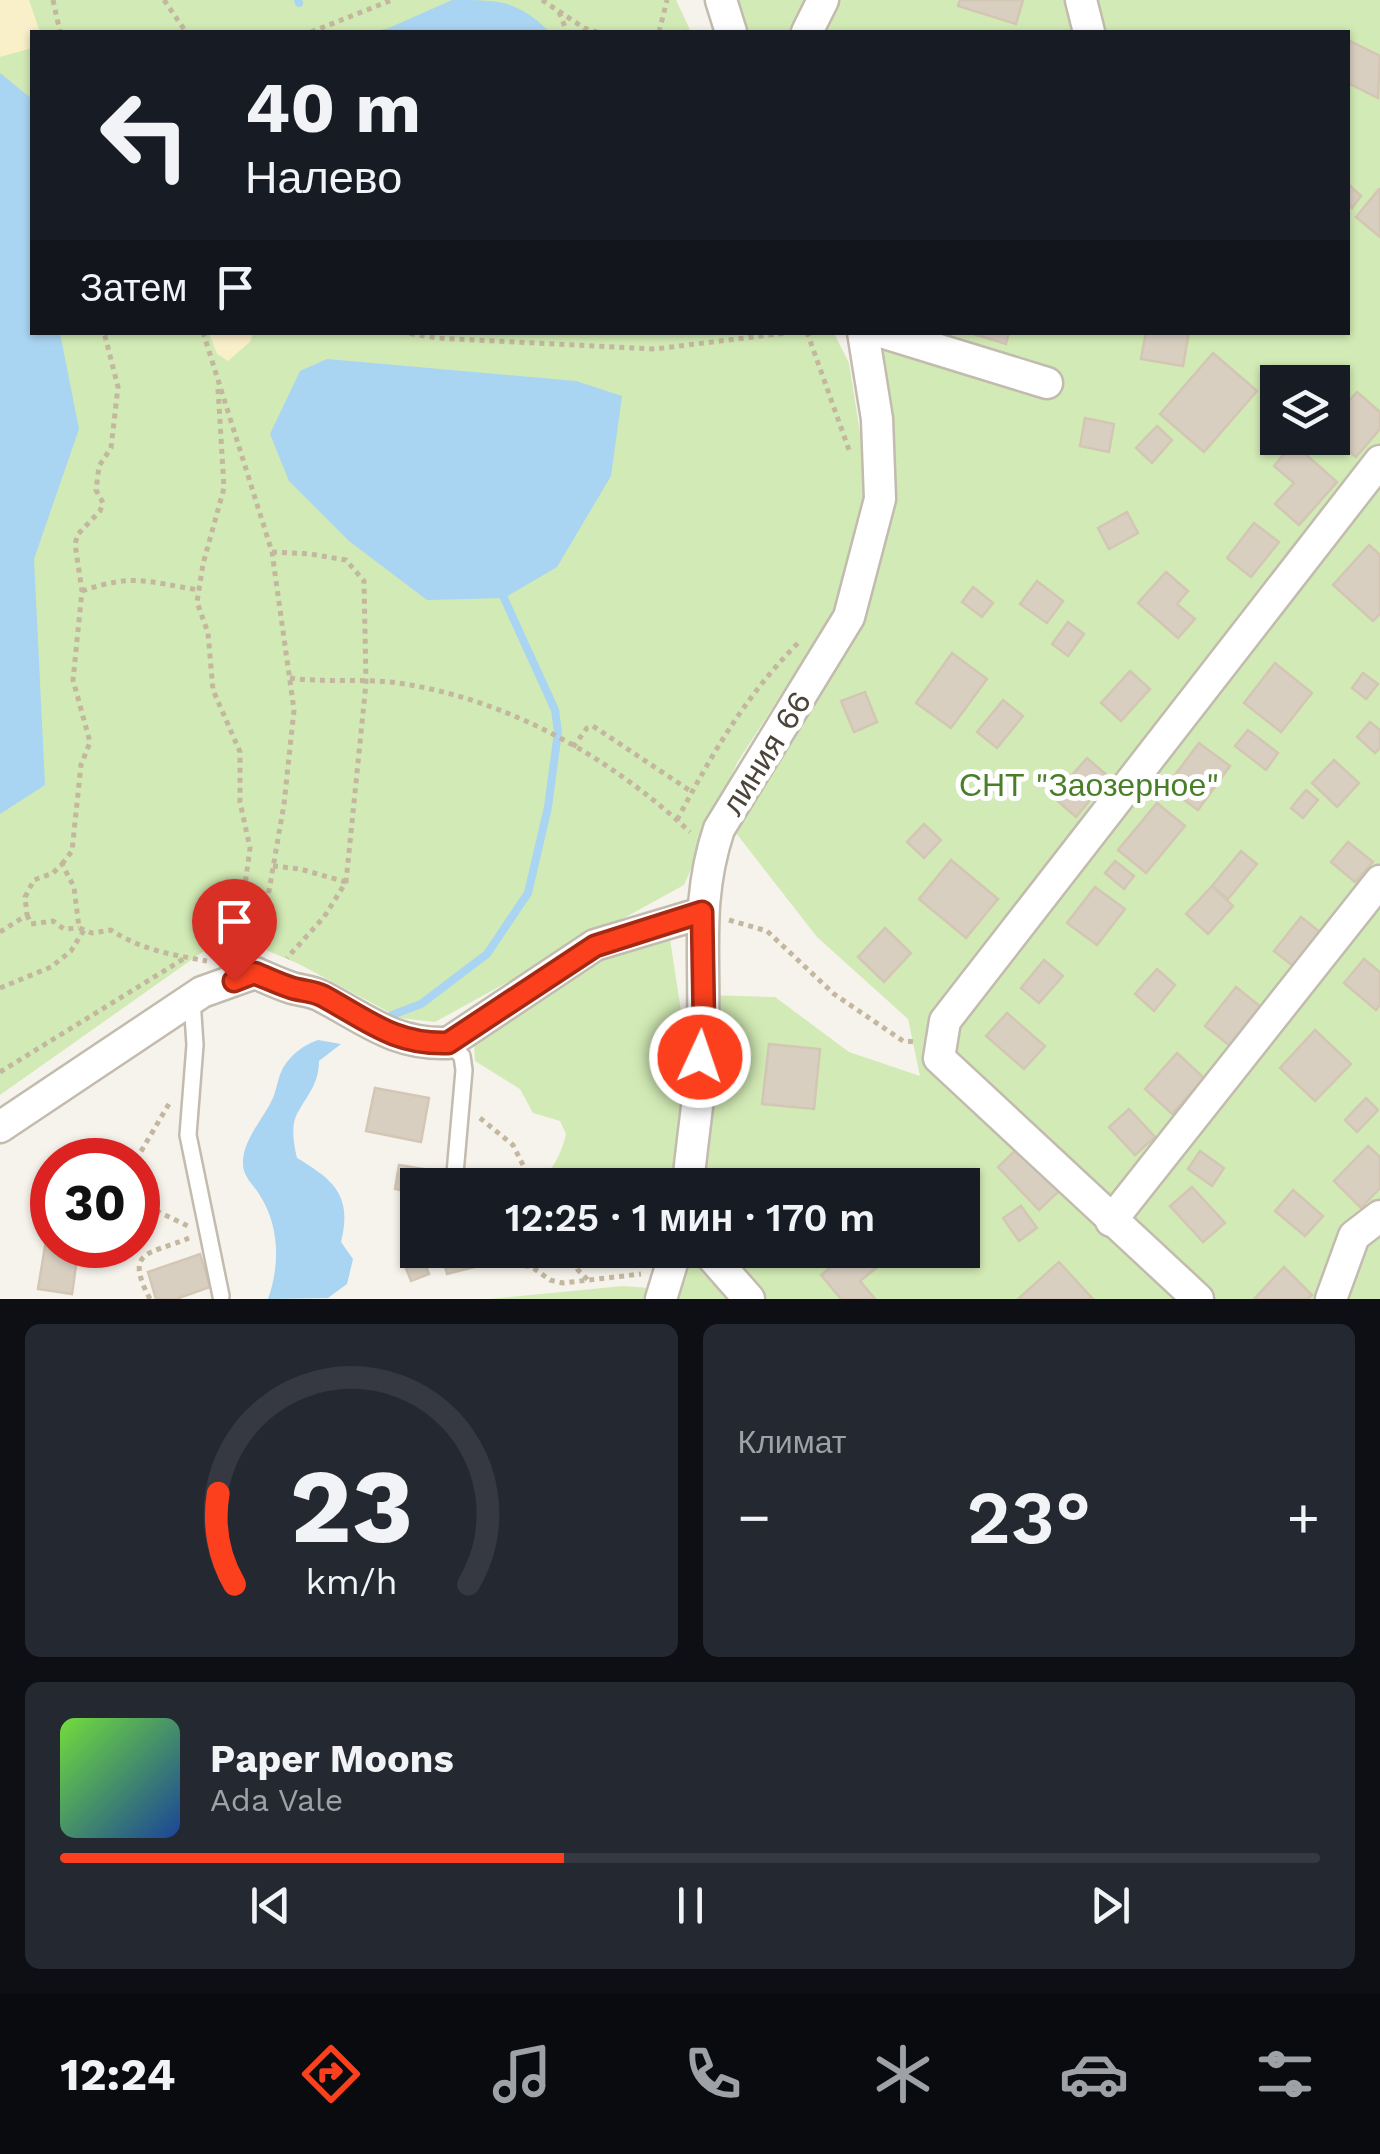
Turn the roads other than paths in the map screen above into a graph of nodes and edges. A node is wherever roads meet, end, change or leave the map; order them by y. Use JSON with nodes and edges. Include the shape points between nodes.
{"nodes":[{"id":1,"x":720,"y":0,"type":"edge"},
{"id":2,"x":822,"y":0,"type":"edge"},
{"id":3,"x":1080,"y":0,"type":"edge"},
{"id":4,"x":730,"y":30,"type":"edge"},
{"id":5,"x":809,"y":30,"type":"edge"},
{"id":6,"x":1089,"y":30,"type":"edge"},
{"id":7,"x":863,"y":335,"type":"edge"},
{"id":8,"x":891,"y":335,"type":"edge"},
{"id":9,"x":1046,"y":383,"type":"dead end"},
{"id":10,"x":1380,"y":461,"type":"edge"},
{"id":11,"x":1380,"y":882,"type":"edge"},
{"id":12,"x":702,"y":912,"type":"junction"},
{"id":13,"x":192,"y":998,"type":"junction"},
{"id":14,"x":448,"y":1043,"type":"junction"},
{"id":15,"x":0,"y":1126,"type":"edge"},
{"id":16,"x":456,"y":1168,"type":"edge"},
{"id":17,"x":690,"y":1168,"type":"edge"},
{"id":18,"x":1380,"y":1216,"type":"edge"},
{"id":19,"x":1111,"y":1221,"type":"junction"},
{"id":20,"x":722,"y":1268,"type":"edge"},
{"id":21,"x":220,"y":1296,"type":"dead end"},
{"id":22,"x":749,"y":1299,"type":"edge"},
{"id":23,"x":1198,"y":1299,"type":"edge"},
{"id":24,"x":1331,"y":1299,"type":"edge"}],
"edges":[{"from":1,"to":4,"type":"street"},
{"from":2,"to":5,"type":"street"},
{"from":3,"to":6,"type":"street"},
{"from":7,"to":12,"type":"street","name":"линия 66","via":[[878,419],[880,499],[849,617],[718,829]]},
{"from":8,"to":9,"type":"street"},
{"from":10,"to":19,"type":"street","via":[[944,1022],[939,1058]]},
{"from":11,"to":19,"type":"street"},
{"from":12,"to":14,"type":"street","via":[[595,946]]},
{"from":12,"to":17,"type":"street","name":"линия 66","via":[[704,1025]]},
{"from":13,"to":14,"type":"street","via":[[252,978],[319,994],[405,1040]]},
{"from":13,"to":15,"type":"street"},
{"from":13,"to":21,"type":"lane","via":[[188,1135]]},
{"from":14,"to":16,"type":"lane","via":[[462,1056]]},
{"from":18,"to":24,"type":"street","via":[[1354,1236]]},
{"from":19,"to":23,"type":"street"},
{"from":20,"to":22,"type":"street"}]}
